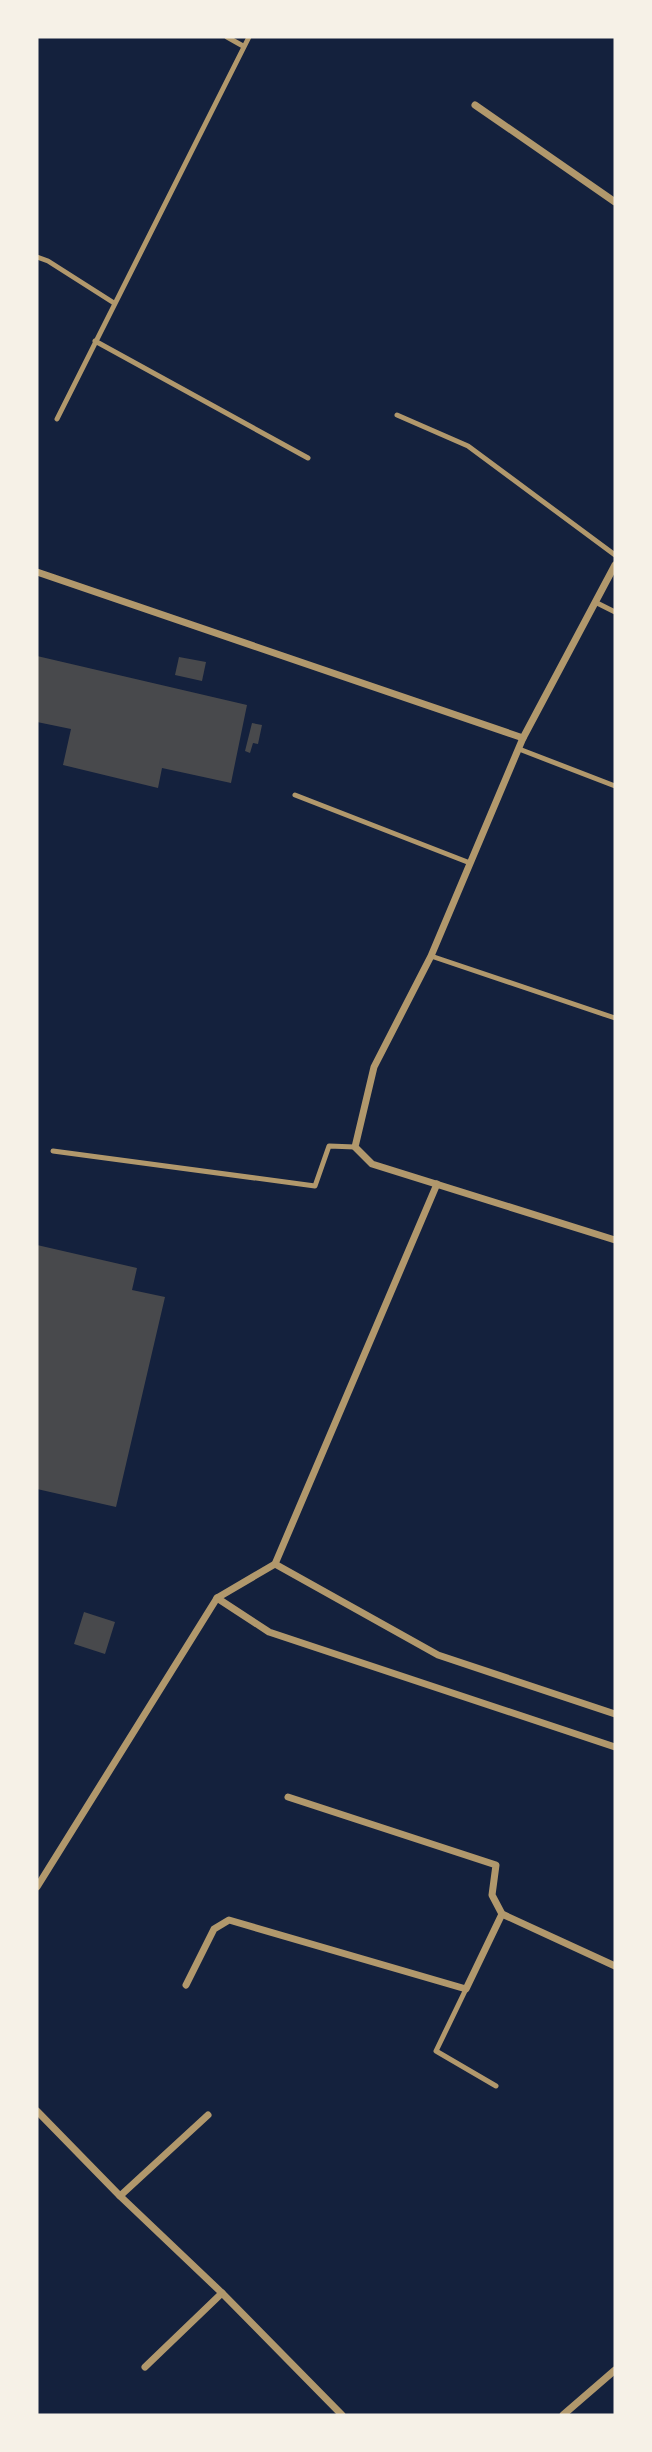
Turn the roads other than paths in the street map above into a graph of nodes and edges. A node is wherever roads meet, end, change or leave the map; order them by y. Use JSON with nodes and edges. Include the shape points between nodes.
{"nodes":[{"id":1,"x":227,"y":37,"type":"edge"},
{"id":2,"x":249,"y":37,"type":"edge"},
{"id":3,"x":243,"y":46,"type":"junction"},
{"id":4,"x":475,"y":105,"type":"dead end"},
{"id":5,"x":615,"y":202,"type":"edge"},
{"id":6,"x":37,"y":257,"type":"edge"},
{"id":7,"x":114,"y":303,"type":"junction"},
{"id":8,"x":95,"y":341,"type":"junction"},
{"id":9,"x":397,"y":415,"type":"dead end"},
{"id":10,"x":57,"y":419,"type":"dead end"},
{"id":11,"x":308,"y":458,"type":"dead end"},
{"id":12,"x":615,"y":555,"type":"edge"},
{"id":13,"x":615,"y":565,"type":"edge"},
{"id":14,"x":37,"y":572,"type":"edge"},
{"id":15,"x":595,"y":602,"type":"junction"},
{"id":16,"x":615,"y":612,"type":"edge"},
{"id":17,"x":523,"y":738,"type":"junction"},
{"id":18,"x":519,"y":749,"type":"junction"},
{"id":19,"x":615,"y":786,"type":"edge"},
{"id":20,"x":295,"y":795,"type":"dead end"},
{"id":21,"x":470,"y":863,"type":"junction"},
{"id":22,"x":431,"y":956,"type":"junction"},
{"id":23,"x":615,"y":1018,"type":"edge"},
{"id":24,"x":355,"y":1147,"type":"junction"},
{"id":25,"x":53,"y":1151,"type":"dead end"},
{"id":26,"x":437,"y":1184,"type":"junction"},
{"id":27,"x":615,"y":1240,"type":"edge"},
{"id":28,"x":275,"y":1564,"type":"junction"},
{"id":29,"x":217,"y":1598,"type":"junction"},
{"id":30,"x":615,"y":1714,"type":"edge"},
{"id":31,"x":615,"y":1747,"type":"edge"},
{"id":32,"x":288,"y":1797,"type":"dead end"},
{"id":33,"x":37,"y":1887,"type":"edge"},
{"id":34,"x":502,"y":1914,"type":"junction"},
{"id":35,"x":615,"y":1966,"type":"edge"},
{"id":36,"x":186,"y":1985,"type":"dead end"},
{"id":37,"x":466,"y":1989,"type":"junction"},
{"id":38,"x":496,"y":2086,"type":"dead end"},
{"id":39,"x":37,"y":2112,"type":"edge"},
{"id":40,"x":208,"y":2115,"type":"dead end"},
{"id":41,"x":120,"y":2196,"type":"junction"},
{"id":42,"x":222,"y":2293,"type":"junction"},
{"id":43,"x":145,"y":2367,"type":"dead end"},
{"id":44,"x":615,"y":2370,"type":"edge"},
{"id":45,"x":342,"y":2415,"type":"edge"},
{"id":46,"x":563,"y":2415,"type":"edge"}],
"edges":[{"from":1,"to":3,"type":"lane"},
{"from":2,"to":3,"type":"lane"},
{"from":3,"to":7,"type":"lane"},
{"from":4,"to":5,"type":"street"},
{"from":6,"to":7,"type":"lane"},
{"from":7,"to":8,"type":"lane"},
{"from":8,"to":10,"type":"lane"},
{"from":8,"to":11,"type":"lane"},
{"from":9,"to":12,"type":"lane","via":[[468,446]]},
{"from":13,"to":15,"type":"street"},
{"from":14,"to":17,"type":"street"},
{"from":15,"to":16,"type":"lane"},
{"from":15,"to":17,"type":"street"},
{"from":17,"to":18,"type":"street"},
{"from":18,"to":19,"type":"lane"},
{"from":18,"to":21,"type":"street"},
{"from":20,"to":21,"type":"lane"},
{"from":21,"to":22,"type":"street"},
{"from":22,"to":23,"type":"lane"},
{"from":22,"to":24,"type":"street","via":[[374,1067]]},
{"from":24,"to":25,"type":"lane","via":[[328,1146],[315,1186]]},
{"from":24,"to":26,"type":"street","via":[[372,1164]]},
{"from":26,"to":27,"type":"street"},
{"from":26,"to":28,"type":"street"},
{"from":28,"to":29,"type":"street"},
{"from":28,"to":30,"type":"street","via":[[438,1655]]},
{"from":29,"to":31,"type":"street","via":[[269,1632]]},
{"from":29,"to":33,"type":"street"},
{"from":32,"to":34,"type":"street","via":[[496,1865],[492,1895]]},
{"from":34,"to":35,"type":"street"},
{"from":34,"to":37,"type":"street"},
{"from":36,"to":37,"type":"street","via":[[214,1929],[229,1920]]},
{"from":37,"to":38,"type":"lane","via":[[436,2052]]},
{"from":39,"to":41,"type":"street"},
{"from":40,"to":41,"type":"street"},
{"from":41,"to":42,"type":"street"},
{"from":42,"to":43,"type":"street"},
{"from":42,"to":45,"type":"street"},
{"from":44,"to":46,"type":"street"}]}
